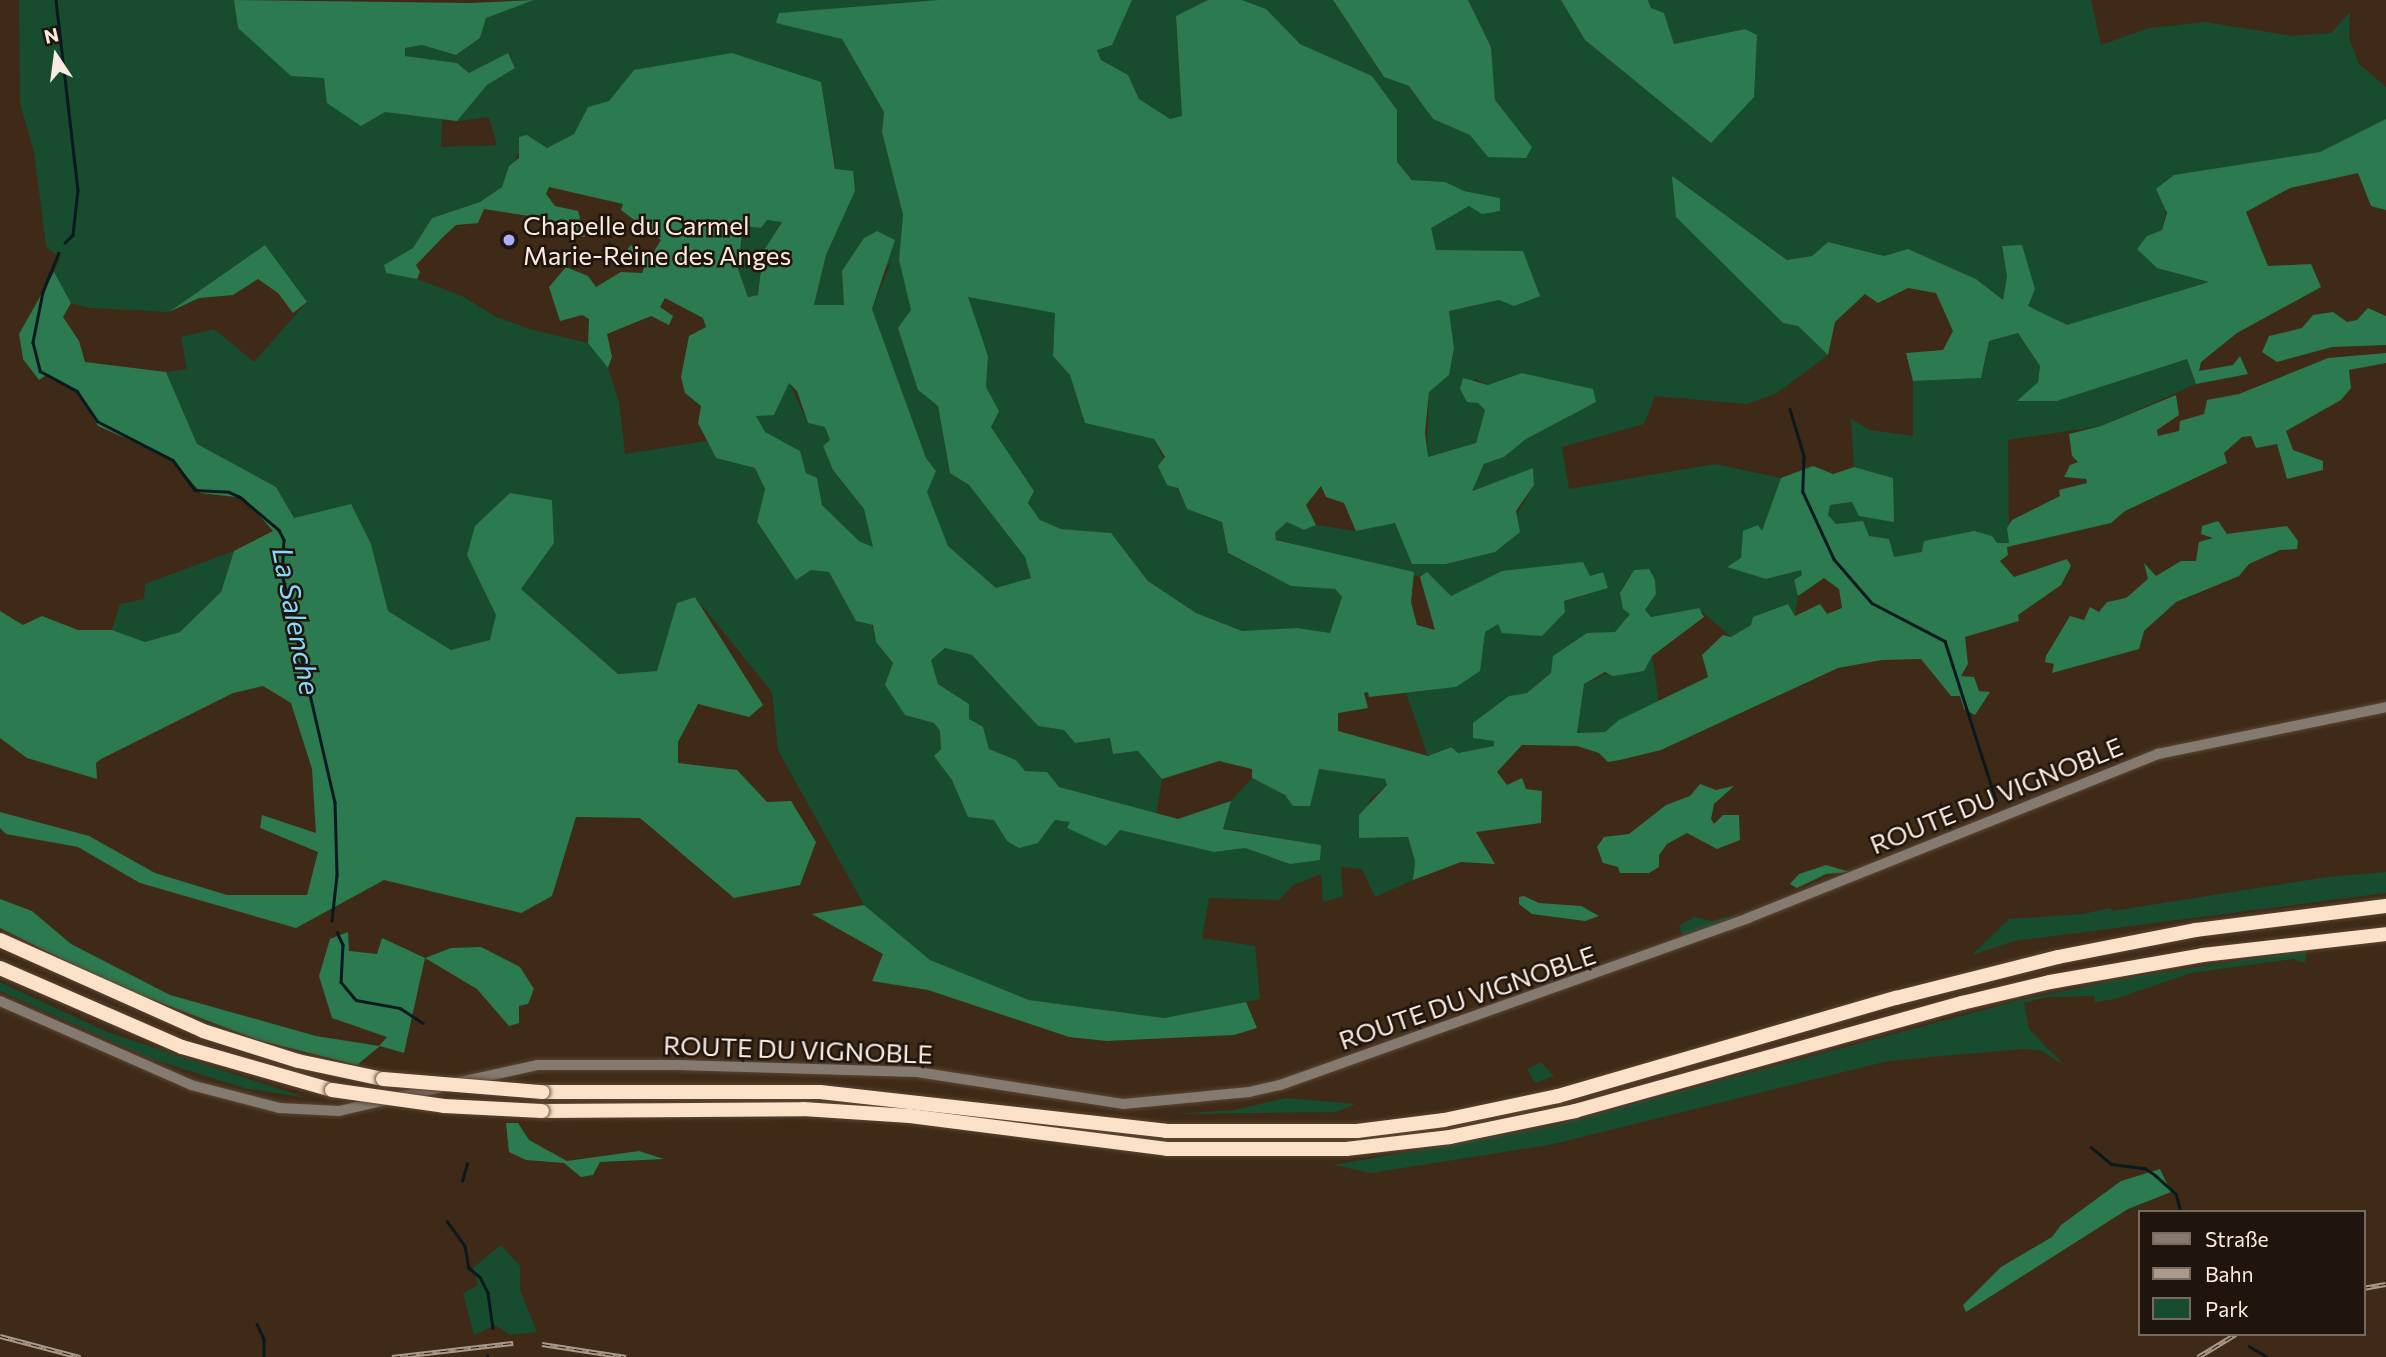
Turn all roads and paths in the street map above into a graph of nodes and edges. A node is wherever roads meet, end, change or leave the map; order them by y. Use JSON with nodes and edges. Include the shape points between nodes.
{"nodes":[{"id":1,"x":2386,"y":708,"type":"edge"},
{"id":2,"x":2386,"y":906,"type":"edge"},
{"id":3,"x":2386,"y":934,"type":"edge"},
{"id":4,"x":0,"y":940,"type":"edge"},
{"id":5,"x":0,"y":968,"type":"edge"},
{"id":6,"x":0,"y":1001,"type":"edge"}],
"edges":[{"from":1,"to":6,"type":"street","name":"ROUTE DU VIGNOBLE","via":[[2158,754],[1748,918],[1293,1081],[1249,1092],[1123,1104],[917,1072],[862,1068],[525,1067],[362,1108],[279,1108],[191,1085]]},
{"from":2,"to":4,"type":"highway","bridge":true,"via":[[2207,929],[2059,957],[1909,994],[1616,1081],[1444,1120],[1357,1131],[1271,1134],[1098,1124],[942,1102],[771,1090],[542,1092],[383,1079],[298,1061],[203,1031]]},
{"from":3,"to":5,"type":"highway","bridge":true,"via":[[2203,955],[2039,985],[1839,1036],[1626,1098],[1498,1128],[1400,1144],[1269,1153],[1126,1145],[909,1116],[803,1109],[542,1111],[431,1105],[332,1090],[182,1047]]}]}
